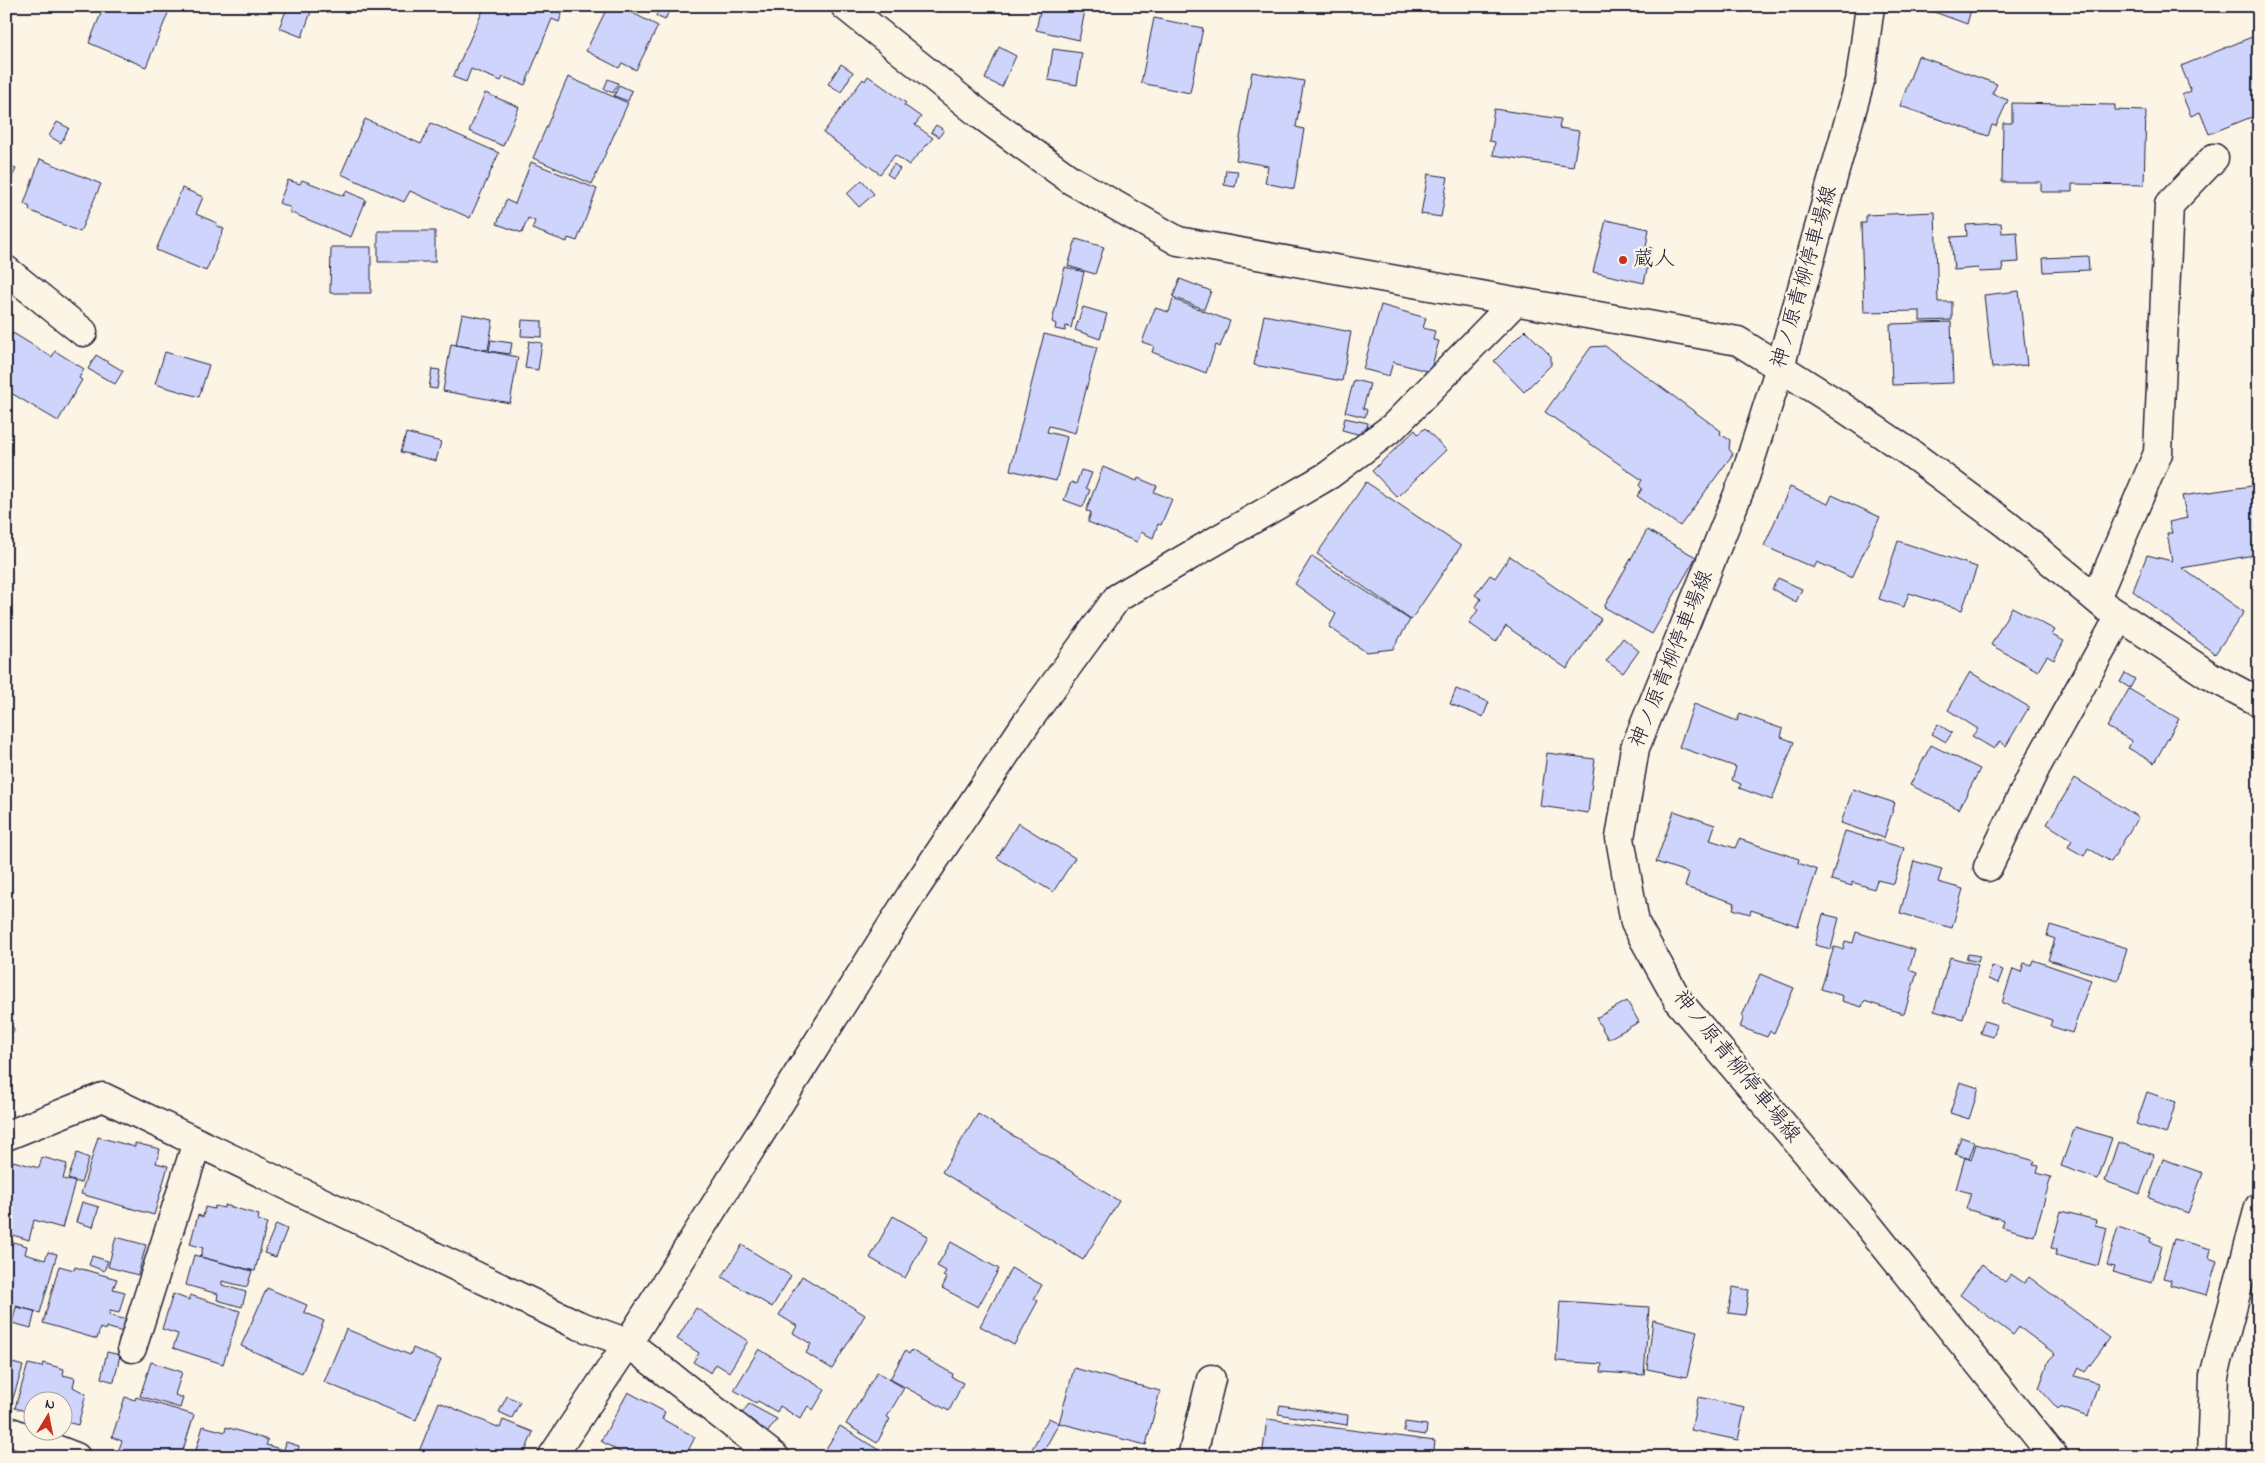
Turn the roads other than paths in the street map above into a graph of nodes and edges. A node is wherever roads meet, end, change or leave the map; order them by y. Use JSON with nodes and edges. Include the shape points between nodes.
{"nodes":[{"id":1,"x":845,"y":6,"type":"edge"},
{"id":2,"x":1870,"y":6,"type":"edge"},
{"id":3,"x":2214,"y":158,"type":"dead end"},
{"id":4,"x":6,"y":270,"type":"edge"},
{"id":5,"x":1515,"y":302,"type":"junction"},
{"id":6,"x":83,"y":332,"type":"dead end"},
{"id":7,"x":1780,"y":368,"type":"junction"},
{"id":8,"x":2096,"y":598,"type":"junction"},
{"id":9,"x":2120,"y":616,"type":"junction"},
{"id":10,"x":2259,"y":702,"type":"edge"},
{"id":11,"x":1988,"y":867,"type":"dead end"},
{"id":12,"x":6,"y":1136,"type":"edge"},
{"id":13,"x":197,"y":1142,"type":"junction"},
{"id":14,"x":2259,"y":1207,"type":"edge"},
{"id":15,"x":628,"y":1343,"type":"junction"},
{"id":16,"x":132,"y":1348,"type":"dead end"},
{"id":17,"x":1211,"y":1379,"type":"dead end"},
{"id":18,"x":6,"y":1430,"type":"edge"},
{"id":19,"x":76,"y":1457,"type":"edge"},
{"id":20,"x":552,"y":1457,"type":"edge"},
{"id":21,"x":775,"y":1457,"type":"edge"},
{"id":22,"x":1192,"y":1457,"type":"edge"},
{"id":23,"x":2054,"y":1457,"type":"edge"},
{"id":24,"x":2212,"y":1457,"type":"edge"}],
"edges":[{"from":1,"to":5,"type":"street","via":[[981,115],[1071,180],[1178,241]]},
{"from":2,"to":7,"type":"street","name":"神ノ原青柳停車場線","via":[[1860,81]]},
{"from":3,"to":8,"type":"street","via":[[2169,205],[2158,452]]},
{"from":4,"to":6,"type":"street"},
{"from":5,"to":7,"type":"street","via":[[1738,341]]},
{"from":5,"to":15,"type":"street","via":[[1393,427],[1330,475],[1117,598],[1026,722],[911,895]]},
{"from":7,"to":8,"type":"street","via":[[1910,453],[2006,524]]},
{"from":7,"to":23,"type":"street","name":"神ノ原青柳停車場線","via":[[1745,477],[1635,748],[1620,838],[1636,924],[1679,1002],[1868,1226]]},
{"from":8,"to":9,"type":"street"},
{"from":9,"to":10,"type":"street","via":[[2210,676]]},
{"from":9,"to":11,"type":"street","via":[[2036,767]]},
{"from":12,"to":13,"type":"street","via":[[103,1097]]},
{"from":13,"to":15,"type":"street","via":[[578,1324]]},
{"from":13,"to":16,"type":"street"},
{"from":14,"to":24,"type":"street","via":[[2214,1376]]},
{"from":15,"to":20,"type":"street"},
{"from":15,"to":21,"type":"street"},
{"from":17,"to":22,"type":"street"},
{"from":18,"to":19,"type":"street"}]}
